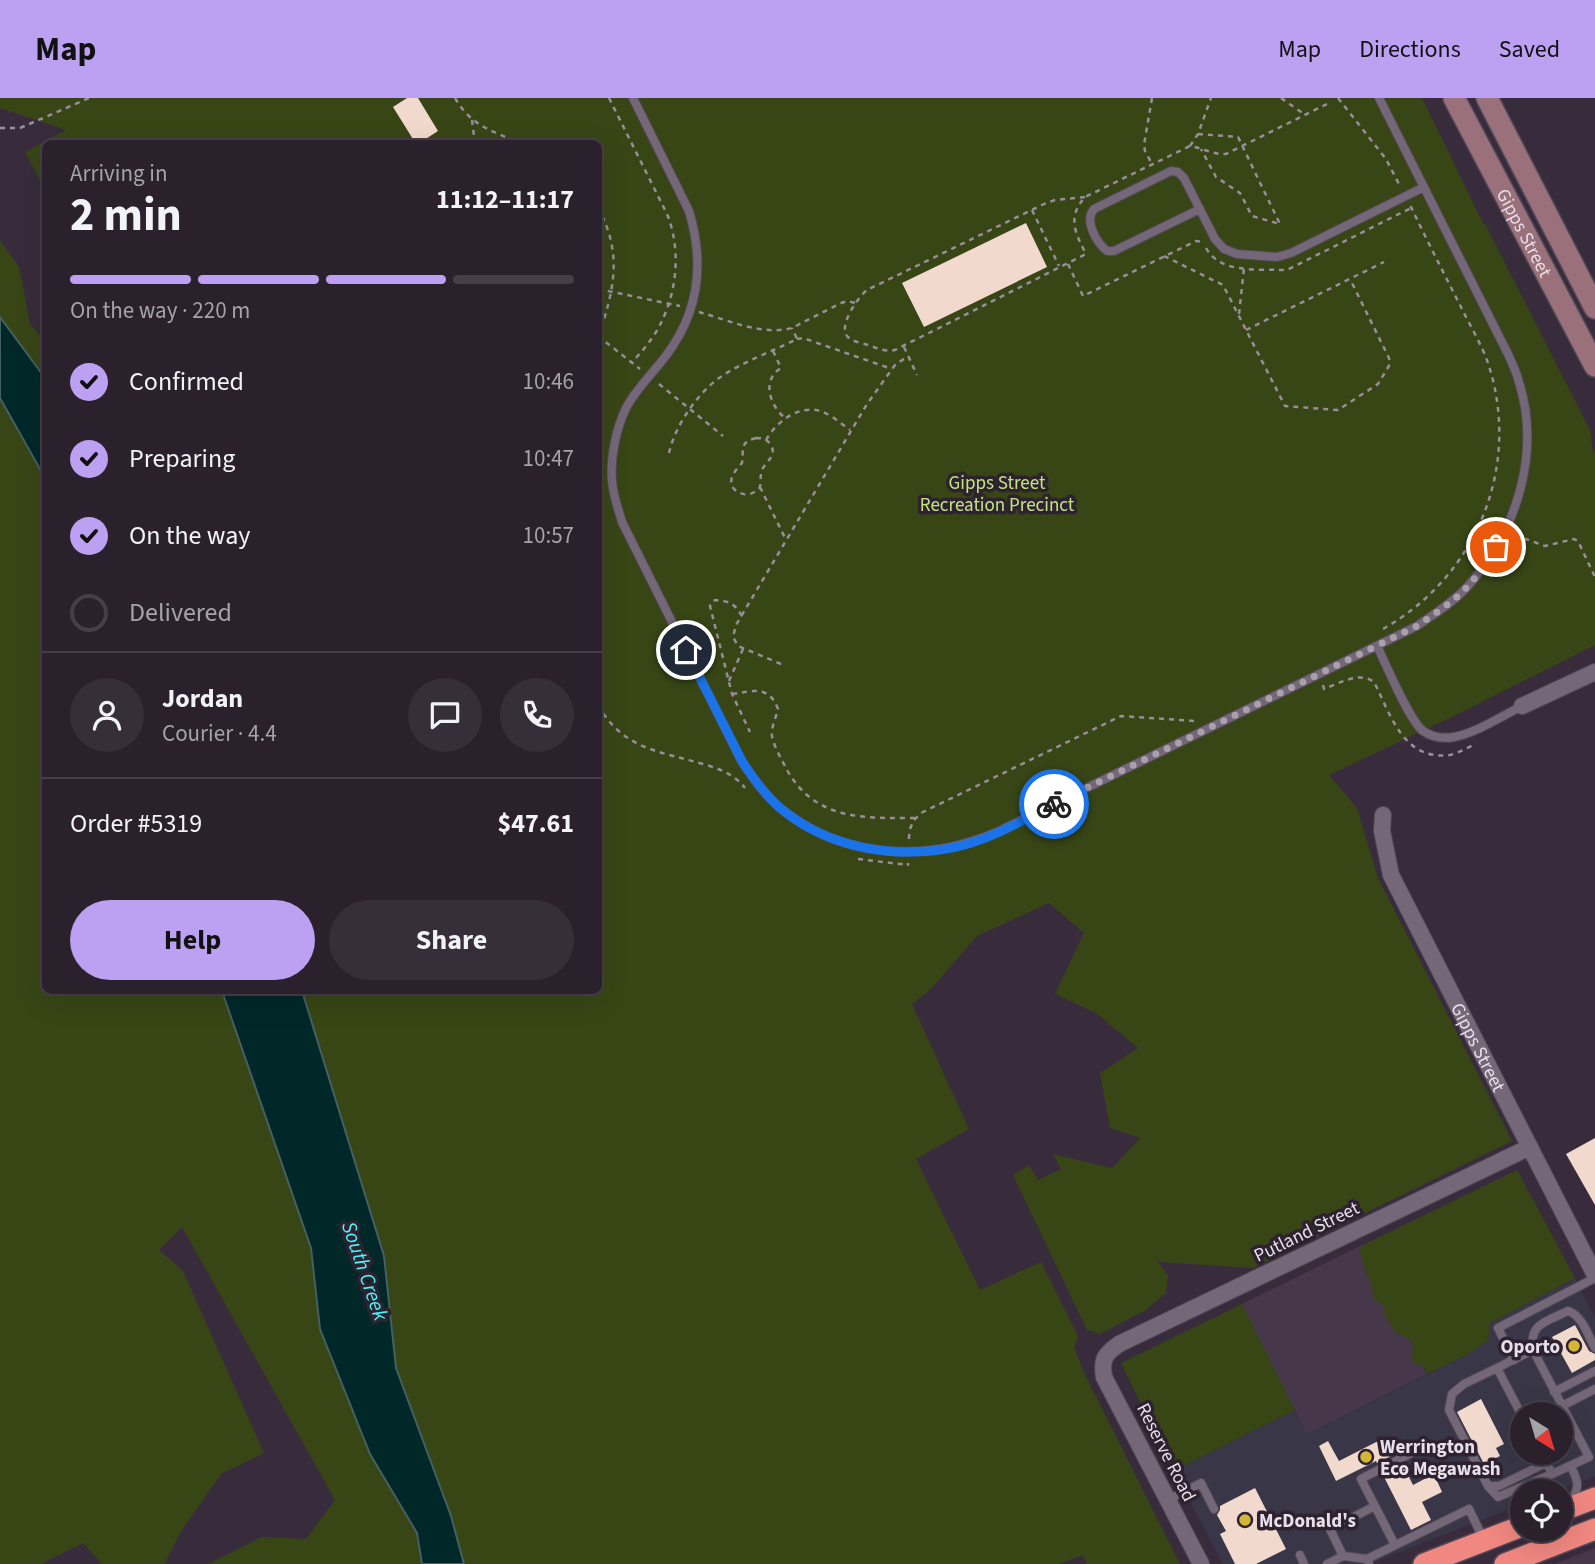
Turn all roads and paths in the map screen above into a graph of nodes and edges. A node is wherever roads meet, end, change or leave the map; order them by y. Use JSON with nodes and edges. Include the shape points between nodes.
{"nodes":[{"id":1,"x":89,"y":98,"type":"edge"},
{"id":2,"x":455,"y":98,"type":"edge"},
{"id":3,"x":609,"y":98,"type":"edge"},
{"id":4,"x":633,"y":98,"type":"edge"},
{"id":5,"x":1211,"y":98,"type":"edge"},
{"id":6,"x":1281,"y":98,"type":"edge"},
{"id":7,"x":1338,"y":98,"type":"edge"},
{"id":8,"x":1379,"y":98,"type":"edge"},
{"id":9,"x":1454,"y":98,"type":"edge"},
{"id":10,"x":1487,"y":98,"type":"edge"},
{"id":11,"x":1150,"y":99,"type":"edge"},
{"id":12,"x":1331,"y":102,"type":"dead end"},
{"id":13,"x":1305,"y":114,"type":"junction"},
{"id":14,"x":472,"y":120,"type":"junction"},
{"id":15,"x":0,"y":128,"type":"edge"},
{"id":16,"x":1198,"y":134,"type":"junction"},
{"id":17,"x":474,"y":140,"type":"edge"},
{"id":18,"x":512,"y":140,"type":"edge"},
{"id":19,"x":1190,"y":146,"type":"junction"},
{"id":20,"x":1242,"y":146,"type":"junction"},
{"id":21,"x":1201,"y":149,"type":"junction"},
{"id":22,"x":1152,"y":164,"type":"junction"},
{"id":23,"x":1424,"y":187,"type":"junction"},
{"id":24,"x":1405,"y":196,"type":"junction"},
{"id":25,"x":1086,"y":197,"type":"junction"},
{"id":26,"x":1200,"y":209,"type":"junction"},
{"id":27,"x":1032,"y":210,"type":"junction"},
{"id":28,"x":602,"y":215,"type":"edge"},
{"id":29,"x":1246,"y":255,"type":"junction"},
{"id":30,"x":1164,"y":256,"type":"dead end"},
{"id":31,"x":1384,"y":262,"type":"dead end"},
{"id":32,"x":1060,"y":267,"type":"junction"},
{"id":33,"x":1349,"y":279,"type":"junction"},
{"id":34,"x":602,"y":290,"type":"edge"},
{"id":35,"x":612,"y":292,"type":"junction"},
{"id":36,"x":855,"y":303,"type":"junction"},
{"id":37,"x":669,"y":304,"type":"junction"},
{"id":38,"x":1595,"y":308,"type":"edge"},
{"id":39,"x":691,"y":310,"type":"junction"},
{"id":40,"x":1239,"y":316,"type":"junction"},
{"id":41,"x":602,"y":327,"type":"edge"},
{"id":42,"x":792,"y":328,"type":"junction"},
{"id":43,"x":1246,"y":330,"type":"junction"},
{"id":44,"x":797,"y":339,"type":"junction"},
{"id":45,"x":602,"y":340,"type":"edge"},
{"id":46,"x":903,"y":345,"type":"junction"},
{"id":47,"x":773,"y":351,"type":"junction"},
{"id":48,"x":908,"y":356,"type":"junction"},
{"id":49,"x":632,"y":362,"type":"junction"},
{"id":50,"x":1595,"y":366,"type":"edge"},
{"id":51,"x":892,"y":369,"type":"junction"},
{"id":52,"x":918,"y":375,"type":"dead end"},
{"id":53,"x":649,"y":376,"type":"junction"},
{"id":54,"x":690,"y":409,"type":"junction"},
{"id":55,"x":785,"y":418,"type":"junction"},
{"id":56,"x":850,"y":430,"type":"junction"},
{"id":57,"x":723,"y":436,"type":"dead end"},
{"id":58,"x":766,"y":440,"type":"junction"},
{"id":59,"x":669,"y":453,"type":"dead end"},
{"id":60,"x":760,"y":487,"type":"junction"},
{"id":61,"x":1482,"y":521,"type":"junction"},
{"id":62,"x":1506,"y":531,"type":"junction"},
{"id":63,"x":786,"y":540,"type":"junction"},
{"id":64,"x":1595,"y":577,"type":"edge"},
{"id":65,"x":742,"y":616,"type":"junction"},
{"id":66,"x":1381,"y":630,"type":"dead end"},
{"id":67,"x":1377,"y":646,"type":"junction"},
{"id":68,"x":743,"y":648,"type":"junction"},
{"id":69,"x":781,"y":664,"type":"dead end"},
{"id":70,"x":1595,"y":672,"type":"edge"},
{"id":71,"x":1317,"y":675,"type":"junction"},
{"id":72,"x":729,"y":681,"type":"junction"},
{"id":73,"x":732,"y":694,"type":"junction"},
{"id":74,"x":1522,"y":706,"type":"joint"},
{"id":75,"x":602,"y":711,"type":"edge"},
{"id":76,"x":1201,"y":719,"type":"dead end"},
{"id":77,"x":750,"y":732,"type":"dead end"},
{"id":78,"x":1475,"y":744,"type":"dead end"},
{"id":79,"x":749,"y":793,"type":"dead end"},
{"id":80,"x":1383,"y":815,"type":"dead end"},
{"id":81,"x":915,"y":818,"type":"junction"},
{"id":82,"x":909,"y":852,"type":"junction"},
{"id":83,"x":852,"y":857,"type":"dead end"},
{"id":84,"x":1530,"y":1147,"type":"junction"},
{"id":85,"x":1595,"y":1276,"type":"edge"},
{"id":86,"x":1595,"y":1348,"type":"edge"},
{"id":87,"x":1533,"y":1350,"type":"junction"},
{"id":88,"x":1105,"y":1358,"type":"joint"},
{"id":89,"x":1514,"y":1360,"type":"junction"},
{"id":90,"x":1497,"y":1368,"type":"junction"},
{"id":91,"x":1595,"y":1371,"type":"edge"},
{"id":92,"x":1595,"y":1389,"type":"edge"},
{"id":93,"x":1554,"y":1392,"type":"junction"},
{"id":94,"x":1515,"y":1402,"type":"edge"},
{"id":95,"x":1560,"y":1402,"type":"edge"},
{"id":96,"x":1570,"y":1402,"type":"edge"},
{"id":97,"x":1573,"y":1425,"type":"edge"},
{"id":98,"x":1411,"y":1453,"type":"dead end"},
{"id":99,"x":1592,"y":1457,"type":"edge"},
{"id":100,"x":1542,"y":1465,"type":"edge"},
{"id":101,"x":1547,"y":1465,"type":"edge"},
{"id":102,"x":1571,"y":1466,"type":"junction"},
{"id":103,"x":1552,"y":1474,"type":"junction"},
{"id":104,"x":1488,"y":1486,"type":"junction"},
{"id":105,"x":1595,"y":1497,"type":"edge"},
{"id":106,"x":1168,"y":1500,"type":"junction"},
{"id":107,"x":1573,"y":1500,"type":"edge"},
{"id":108,"x":1573,"y":1505,"type":"edge"},
{"id":109,"x":1375,"y":1506,"type":"junction"},
{"id":110,"x":1214,"y":1508,"type":"dead end"},
{"id":111,"x":1595,"y":1529,"type":"edge"},
{"id":112,"x":1510,"y":1531,"type":"edge"},
{"id":113,"x":1485,"y":1541,"type":"junction"},
{"id":114,"x":1395,"y":1545,"type":"junction"},
{"id":115,"x":1300,"y":1555,"type":"dead end"},
{"id":116,"x":1343,"y":1556,"type":"junction"},
{"id":117,"x":1368,"y":1561,"type":"edge"},
{"id":118,"x":1201,"y":1564,"type":"edge"},
{"id":119,"x":1304,"y":1564,"type":"edge"},
{"id":120,"x":1327,"y":1564,"type":"edge"},
{"id":121,"x":1424,"y":1564,"type":"edge"},
{"id":122,"x":1505,"y":1564,"type":"edge"}],
"edges":[{"from":1,"to":15,"type":"path","via":[[20,128]]},
{"from":2,"to":14,"type":"path"},
{"from":3,"to":37,"type":"path","via":[[671,223],[676,270]]},
{"from":4,"to":39,"type":"lane","via":[[694,228],[698,266]]},
{"from":5,"to":16,"type":"path"},
{"from":6,"to":13,"type":"path"},
{"from":7,"to":24,"type":"path","via":[[1386,159]]},
{"from":8,"to":23,"type":"lane"},
{"from":9,"to":50,"type":"main road","name":"Gipps Street"},
{"from":10,"to":38,"type":"main road","name":"Gipps Street"},
{"from":11,"to":22,"type":"path","via":[[1144,145]]},
{"from":12,"to":13,"type":"path"},
{"from":13,"to":20,"type":"path"},
{"from":14,"to":17,"type":"path"},
{"from":14,"to":18,"type":"path"},
{"from":16,"to":19,"type":"path"},
{"from":16,"to":20,"type":"path","via":[[1237,137]]},
{"from":19,"to":21,"type":"path"},
{"from":19,"to":22,"type":"path"},
{"from":20,"to":21,"type":"path","via":[[1217,155]]},
{"from":20,"to":21,"type":"path","via":[[1280,224],[1252,216],[1240,193],[1216,177]]},
{"from":22,"to":25,"type":"path"},
{"from":23,"to":24,"type":"lane"},
{"from":23,"to":62,"type":"lane","via":[[1519,380],[1526,456],[1517,504]]},
{"from":24,"to":29,"type":"lane","via":[[1291,253]]},
{"from":24,"to":61,"type":"path","via":[[1480,346],[1493,384],[1499,454]]},
{"from":25,"to":27,"type":"path","via":[[1055,200]]},
{"from":25,"to":32,"type":"path","via":[[1074,221],[1086,254]]},
{"from":26,"to":26,"type":"lane","via":[[1114,251],[1101,246],[1089,222],[1094,209],[1171,171],[1184,178]]},
{"from":26,"to":29,"type":"lane","via":[[1224,249]]},
{"from":27,"to":32,"type":"path"},
{"from":27,"to":36,"type":"path","via":[[867,290]]},
{"from":28,"to":35,"type":"path","via":[[613,254]]},
{"from":29,"to":40,"type":"path"},
{"from":30,"to":40,"type":"path","via":[[1223,285]]},
{"from":31,"to":33,"type":"path"},
{"from":32,"to":46,"type":"path"},
{"from":33,"to":43,"type":"path"},
{"from":33,"to":43,"type":"path","via":[[1390,364],[1378,384],[1338,410],[1285,406]]},
{"from":34,"to":35,"type":"path"},
{"from":35,"to":37,"type":"path"},
{"from":35,"to":41,"type":"path"},
{"from":36,"to":42,"type":"path","via":[[841,303]]},
{"from":36,"to":46,"type":"path","via":[[844,329],[850,339],[888,351]]},
{"from":37,"to":39,"type":"path"},
{"from":37,"to":49,"type":"path","via":[[658,328]]},
{"from":39,"to":42,"type":"path","via":[[761,330]]},
{"from":39,"to":53,"type":"lane","via":[[680,335]]},
{"from":40,"to":43,"type":"path"},
{"from":42,"to":44,"type":"path"},
{"from":44,"to":47,"type":"path"},
{"from":44,"to":51,"type":"path"},
{"from":45,"to":49,"type":"path"},
{"from":46,"to":48,"type":"path"},
{"from":47,"to":54,"type":"path","via":[[727,373]]},
{"from":47,"to":55,"type":"path","via":[[781,368],[773,374],[770,396]]},
{"from":48,"to":51,"type":"path"},
{"from":48,"to":52,"type":"path"},
{"from":49,"to":53,"type":"path"},
{"from":51,"to":56,"type":"path"},
{"from":53,"to":54,"type":"path"},
{"from":53,"to":82,"type":"lane","via":[[620,423],[612,461],[615,500],[742,761],[780,807],[816,830],[865,848]]},
{"from":54,"to":57,"type":"path"},
{"from":54,"to":59,"type":"path","via":[[678,424]]},
{"from":55,"to":56,"type":"path","via":[[819,411]]},
{"from":55,"to":58,"type":"path"},
{"from":56,"to":63,"type":"path"},
{"from":58,"to":60,"type":"path","via":[[773,450],[763,467]]},
{"from":58,"to":60,"type":"path","via":[[746,442],[742,463],[731,480],[734,489],[744,495]]},
{"from":60,"to":63,"type":"path"},
{"from":61,"to":62,"type":"path"},
{"from":61,"to":66,"type":"path","via":[[1445,579]]},
{"from":62,"to":64,"type":"path","via":[[1545,547],[1578,541]]},
{"from":62,"to":67,"type":"lane","via":[[1466,588],[1417,626]]},
{"from":63,"to":65,"type":"path"},
{"from":65,"to":68,"type":"path","via":[[733,637]]},
{"from":65,"to":72,"type":"path","via":[[729,602],[711,603]]},
{"from":67,"to":71,"type":"lane"},
{"from":67,"to":74,"type":"lane","via":[[1412,718],[1435,737],[1472,731]]},
{"from":68,"to":69,"type":"path"},
{"from":68,"to":72,"type":"path"},
{"from":70,"to":74,"type":"street"},
{"from":71,"to":78,"type":"path","via":[[1324,689],[1361,676],[1374,682],[1404,740],[1420,751],[1451,755]]},
{"from":71,"to":82,"type":"lane","via":[[997,832],[957,847]]},
{"from":72,"to":73,"type":"path"},
{"from":73,"to":77,"type":"path"},
{"from":73,"to":81,"type":"path","via":[[762,691],[771,696],[778,709],[772,738],[796,785],[814,800],[856,816]]},
{"from":75,"to":79,"type":"path","via":[[617,730],[641,747],[719,768]]},
{"from":76,"to":81,"type":"path","via":[[1121,716]]},
{"from":80,"to":84,"type":"street","name":"Gipps Street","via":[[1381,831],[1391,875]]},
{"from":81,"to":82,"type":"path"},
{"from":82,"to":83,"type":"path","via":[[908,865]]},
{"from":84,"to":85,"type":"street","name":"Gipps Street"},
{"from":84,"to":88,"type":"street","name":"Putland Street","via":[[1119,1344]]},
{"from":85,"to":89,"type":"lane","via":[[1498,1328]]},
{"from":86,"to":87,"type":"lane","via":[[1578,1317],[1568,1311],[1536,1327]]},
{"from":87,"to":89,"type":"lane"},
{"from":87,"to":93,"type":"lane"},
{"from":88,"to":106,"type":"street","name":"Reserve Road","via":[[1104,1377]]},
{"from":89,"to":90,"type":"lane"},
{"from":90,"to":94,"type":"lane"},
{"from":90,"to":104,"type":"lane","via":[[1452,1394],[1449,1410]]},
{"from":91,"to":93,"type":"lane"},
{"from":92,"to":96,"type":"lane"},
{"from":93,"to":95,"type":"lane"},
{"from":97,"to":99,"type":"lane"},
{"from":98,"to":109,"type":"lane","via":[[1361,1479]]},
{"from":99,"to":102,"type":"lane"},
{"from":100,"to":104,"type":"lane","via":[[1499,1486]]},
{"from":101,"to":103,"type":"lane"},
{"from":102,"to":103,"type":"lane"},
{"from":102,"to":107,"type":"lane","via":[[1579,1488]]},
{"from":103,"to":104,"type":"lane","via":[[1498,1497]]},
{"from":105,"to":108,"type":"highway"},
{"from":106,"to":110,"type":"lane","via":[[1201,1483]]},
{"from":106,"to":118,"type":"street","name":"Reserve Road"},
{"from":109,"to":114,"type":"lane"},
{"from":109,"to":116,"type":"lane","via":[[1330,1529]]},
{"from":111,"to":122,"type":"highway"},
{"from":112,"to":113,"type":"highway"},
{"from":113,"to":114,"type":"lane","via":[[1469,1509]]},
{"from":113,"to":121,"type":"highway"},
{"from":114,"to":117,"type":"lane"},
{"from":115,"to":119,"type":"lane"},
{"from":116,"to":117,"type":"lane"},
{"from":116,"to":120,"type":"lane"}]}
